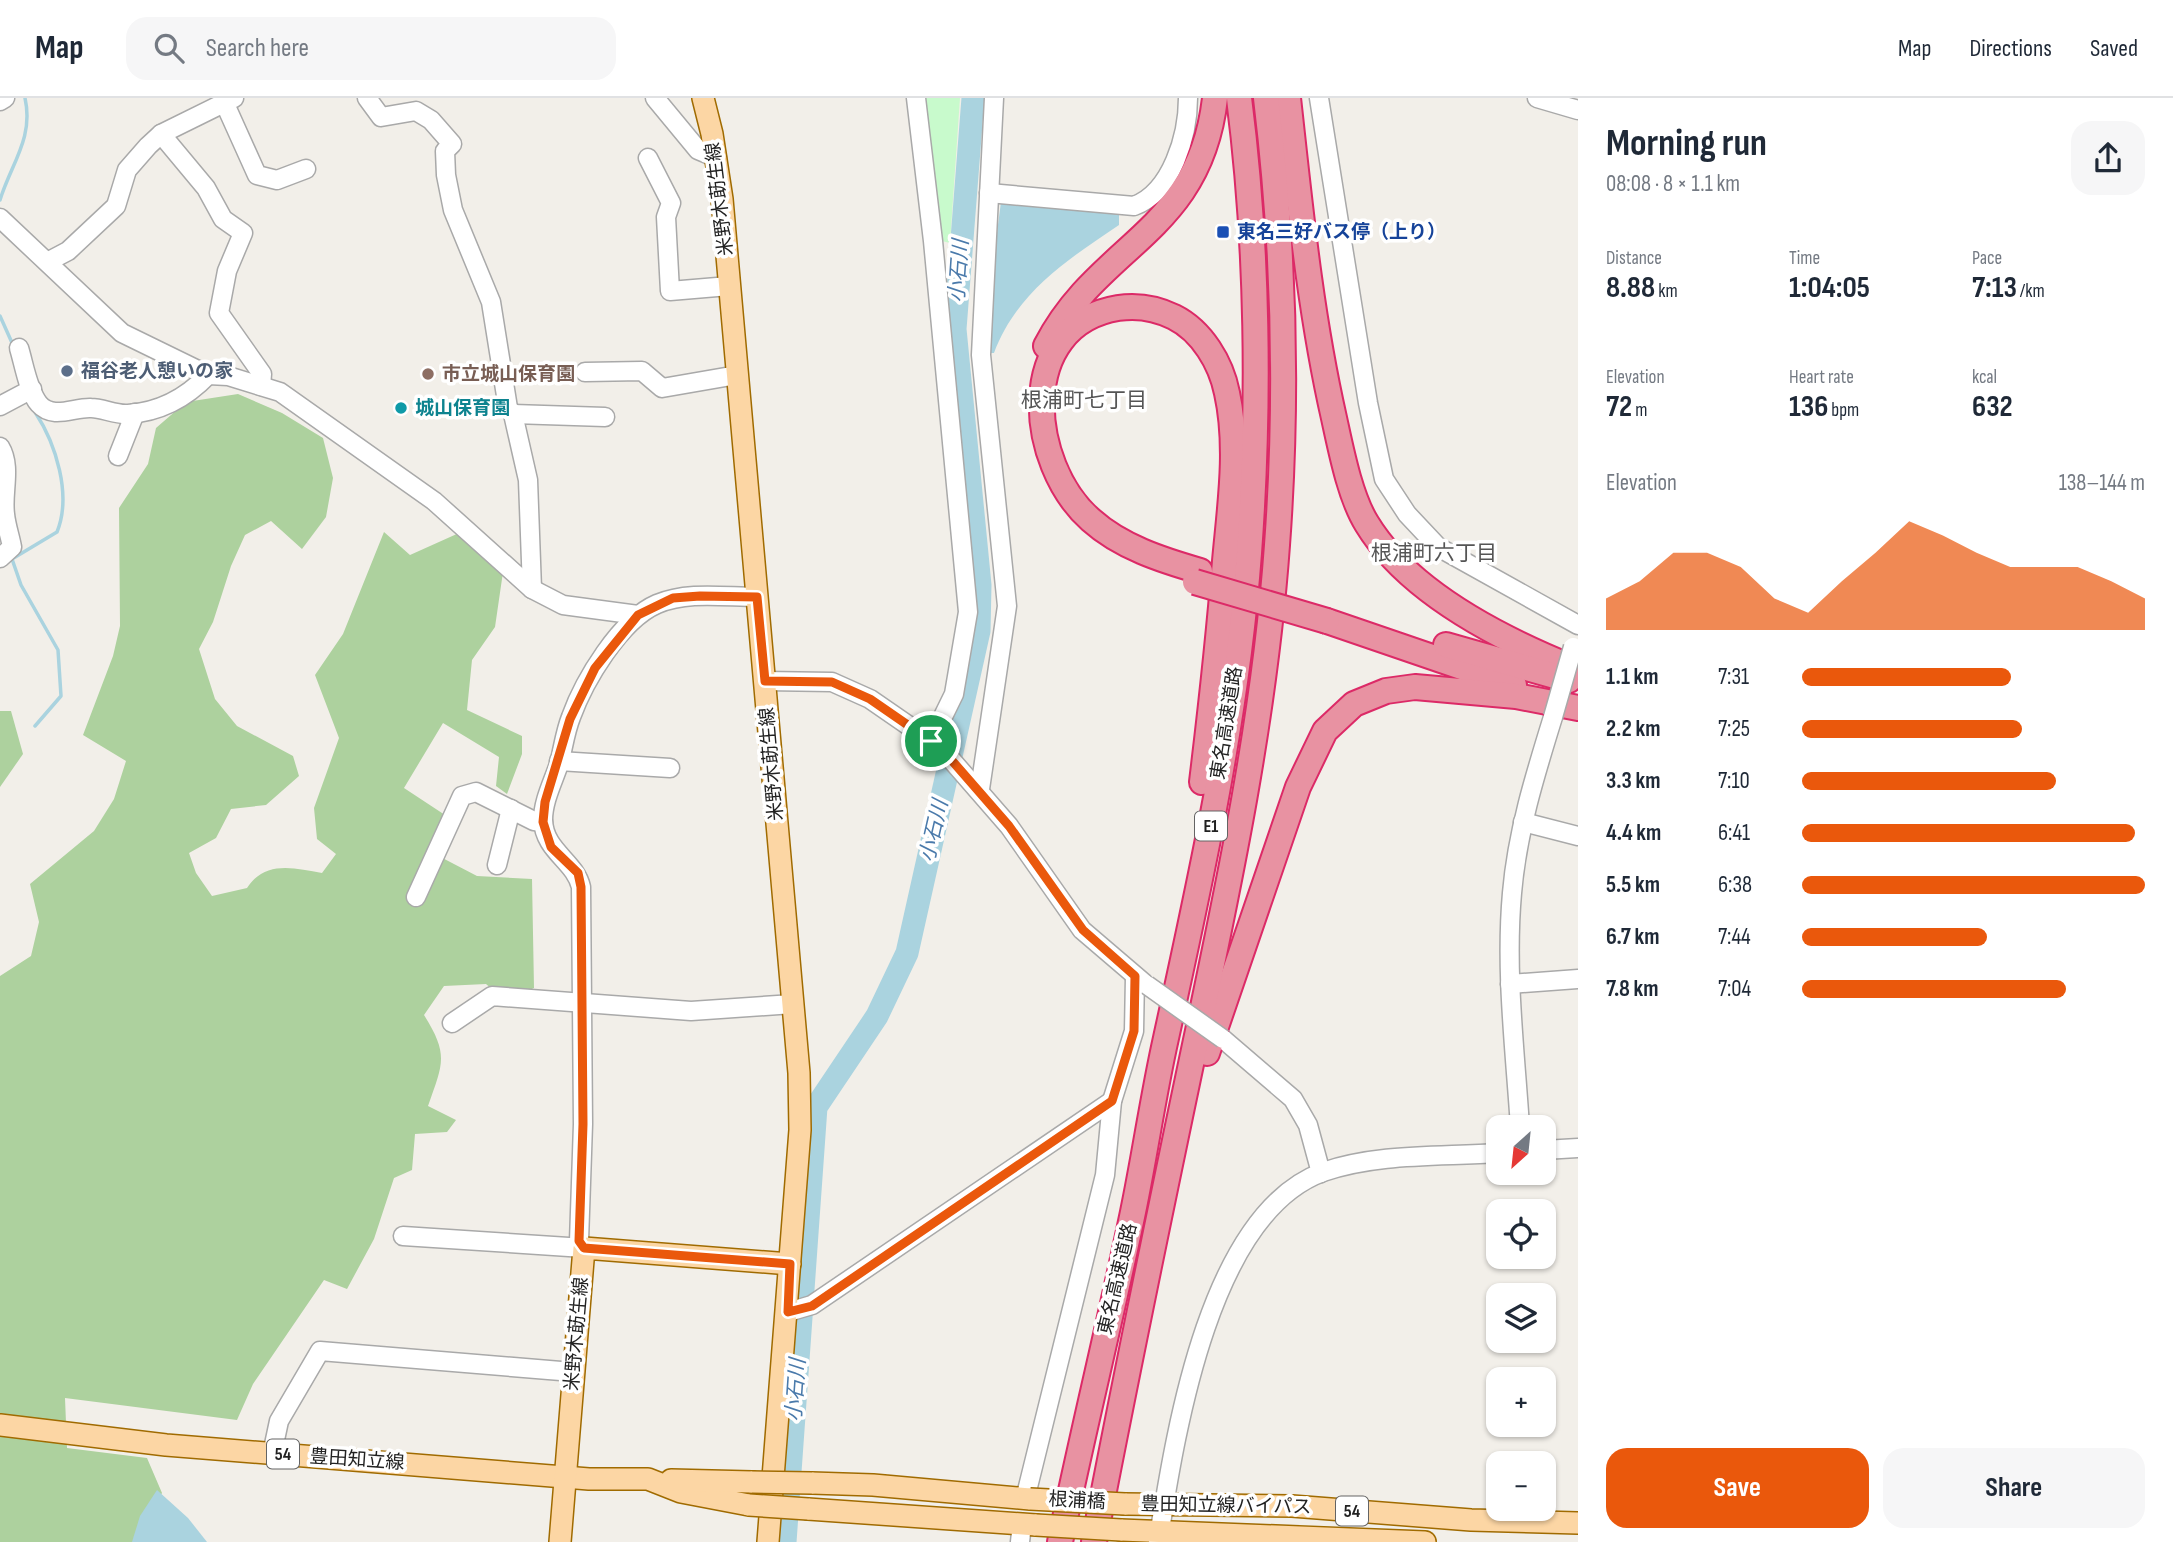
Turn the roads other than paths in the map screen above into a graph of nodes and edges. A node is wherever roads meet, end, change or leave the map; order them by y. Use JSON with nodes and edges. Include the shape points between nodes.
{"nodes":[{"id":1,"x":5,"y":98,"type":"edge"},
{"id":2,"x":367,"y":98,"type":"edge"},
{"id":3,"x":656,"y":98,"type":"edge"},
{"id":4,"x":916,"y":98,"type":"edge"},
{"id":5,"x":994,"y":98,"type":"edge"},
{"id":6,"x":1188,"y":98,"type":"edge"},
{"id":7,"x":1215,"y":98,"type":"edge"},
{"id":8,"x":1239,"y":98,"type":"edge"},
{"id":9,"x":1266,"y":98,"type":"edge"},
{"id":10,"x":1288,"y":98,"type":"edge"},
{"id":11,"x":1319,"y":98,"type":"edge"},
{"id":12,"x":1537,"y":98,"type":"edge"},
{"id":13,"x":709,"y":100,"type":"edge"},
{"id":14,"x":0,"y":101,"type":"edge"},
{"id":15,"x":230,"y":101,"type":"edge"},
{"id":16,"x":1578,"y":110,"type":"edge"},
{"id":17,"x":161,"y":134,"type":"junction"},
{"id":18,"x":648,"y":158,"type":"dead end"},
{"id":19,"x":717,"y":158,"type":"junction"},
{"id":20,"x":306,"y":169,"type":"dead end"},
{"id":21,"x":989,"y":193,"type":"junction"},
{"id":22,"x":0,"y":218,"type":"edge"},
{"id":23,"x":49,"y":261,"type":"junction"},
{"id":24,"x":729,"y":286,"type":"junction"},
{"id":25,"x":19,"y":348,"type":"dead end"},
{"id":26,"x":585,"y":372,"type":"dead end"},
{"id":27,"x":737,"y":374,"type":"junction"},
{"id":28,"x":208,"y":375,"type":"junction"},
{"id":29,"x":261,"y":386,"type":"junction"},
{"id":30,"x":32,"y":389,"type":"junction"},
{"id":31,"x":0,"y":406,"type":"edge"},
{"id":32,"x":135,"y":413,"type":"junction"},
{"id":33,"x":513,"y":414,"type":"junction"},
{"id":34,"x":605,"y":417,"type":"dead end"},
{"id":35,"x":0,"y":447,"type":"edge"},
{"id":36,"x":118,"y":456,"type":"dead end"},
{"id":37,"x":0,"y":558,"type":"edge"},
{"id":38,"x":1197,"y":577,"type":"junction"},
{"id":39,"x":532,"y":589,"type":"junction"},
{"id":40,"x":757,"y":597,"type":"junction"},
{"id":41,"x":638,"y":615,"type":"junction"},
{"id":42,"x":1329,"y":615,"type":"junction"},
{"id":43,"x":1578,"y":627,"type":"edge"},
{"id":44,"x":1575,"y":658,"type":"edge"},
{"id":45,"x":765,"y":681,"type":"junction"},
{"id":46,"x":1578,"y":682,"type":"edge"},
{"id":47,"x":1578,"y":707,"type":"edge"},
{"id":48,"x":936,"y":745,"type":"junction"},
{"id":49,"x":559,"y":761,"type":"junction"},
{"id":50,"x":670,"y":768,"type":"dead end"},
{"id":51,"x":980,"y":789,"type":"junction"},
{"id":52,"x":511,"y":809,"type":"junction"},
{"id":53,"x":543,"y":822,"type":"junction"},
{"id":54,"x":1523,"y":822,"type":"junction"},
{"id":55,"x":1578,"y":836,"type":"edge"},
{"id":56,"x":497,"y":865,"type":"dead end"},
{"id":57,"x":416,"y":897,"type":"dead end"},
{"id":58,"x":1578,"y":979,"type":"edge"},
{"id":59,"x":1141,"y":980,"type":"junction"},
{"id":60,"x":1510,"y":984,"type":"junction"},
{"id":61,"x":582,"y":1004,"type":"junction"},
{"id":62,"x":793,"y":1004,"type":"junction"},
{"id":63,"x":452,"y":1023,"type":"dead end"},
{"id":64,"x":1112,"y":1101,"type":"junction"},
{"id":65,"x":1519,"y":1115,"type":"edge"},
{"id":66,"x":1147,"y":1128,"type":"junction"},
{"id":67,"x":1175,"y":1143,"type":"junction"},
{"id":68,"x":1578,"y":1147,"type":"edge"},
{"id":69,"x":1556,"y":1149,"type":"edge"},
{"id":70,"x":1486,"y":1154,"type":"edge"},
{"id":71,"x":1321,"y":1173,"type":"junction"},
{"id":72,"x":403,"y":1236,"type":"dead end"},
{"id":73,"x":584,"y":1248,"type":"junction"},
{"id":74,"x":790,"y":1264,"type":"junction"},
{"id":75,"x":790,"y":1312,"type":"junction"},
{"id":76,"x":573,"y":1372,"type":"junction"},
{"id":77,"x":0,"y":1425,"type":"edge"},
{"id":78,"x":272,"y":1454,"type":"junction"},
{"id":79,"x":566,"y":1477,"type":"junction"},
{"id":80,"x":648,"y":1479,"type":"junction"},
{"id":81,"x":1027,"y":1499,"type":"junction"},
{"id":82,"x":1125,"y":1504,"type":"joint"},
{"id":83,"x":1164,"y":1505,"type":"junction"},
{"id":84,"x":1578,"y":1523,"type":"edge"},
{"id":85,"x":1026,"y":1530,"type":"edge"},
{"id":86,"x":1159,"y":1537,"type":"edge"},
{"id":87,"x":560,"y":1542,"type":"edge"},
{"id":88,"x":768,"y":1542,"type":"edge"},
{"id":89,"x":1060,"y":1542,"type":"edge"},
{"id":90,"x":1094,"y":1542,"type":"edge"},
{"id":91,"x":1426,"y":1542,"type":"edge"}],
"edges":[{"from":1,"to":14,"type":"street"},
{"from":2,"to":33,"type":"street","via":[[381,117],[416,111],[431,120],[452,144],[446,151],[446,174],[453,209],[491,302]]},
{"from":3,"to":19,"type":"street","via":[[698,149]]},
{"from":4,"to":48,"type":"street","via":[[968,612],[954,694]]},
{"from":5,"to":21,"type":"street"},
{"from":6,"to":21,"type":"street","via":[[1188,117],[1175,159],[1143,202],[1134,206]]},
{"from":7,"to":38,"type":"highway","via":[[1208,143],[1184,191],[1162,219],[1074,303],[1046,345],[1031,388],[1033,448],[1052,492],[1082,528],[1122,555]]},
{"from":8,"to":66,"type":"highway","name":"東名高速道路","number":"E1","via":[[1250,220],[1253,338],[1249,554],[1236,674],[1208,843]]},
{"from":9,"to":67,"type":"highway","name":"東名高速道路","number":"E1","via":[[1283,338],[1277,547],[1251,766]]},
{"from":10,"to":44,"type":"highway","via":[[1318,348],[1342,456],[1366,523],[1424,587],[1506,636]]},
{"from":11,"to":43,"type":"street","via":[[1384,478],[1407,514],[1438,547]]},
{"from":12,"to":16,"type":"street"},
{"from":13,"to":19,"type":"main road","name":"米野木莇生線"},
{"from":15,"to":17,"type":"street"},
{"from":15,"to":20,"type":"street","via":[[257,175],[277,180]]},
{"from":17,"to":23,"type":"street","via":[[127,170],[116,206],[68,251]]},
{"from":17,"to":29,"type":"street","via":[[206,188],[223,219],[243,233],[227,271],[219,313],[262,374]]},
{"from":18,"to":24,"type":"street","via":[[671,203],[666,217],[670,291]]},
{"from":19,"to":24,"type":"main road","name":"米野木莇生線"},
{"from":21,"to":51,"type":"street","via":[[981,355],[1007,606]]},
{"from":22,"to":23,"type":"street"},
{"from":23,"to":28,"type":"street","via":[[122,332]]},
{"from":24,"to":27,"type":"main road","name":"米野木莇生線"},
{"from":25,"to":30,"type":"street"},
{"from":26,"to":27,"type":"street","via":[[642,371],[662,388]]},
{"from":27,"to":40,"type":"main road","name":"米野木莇生線"},
{"from":28,"to":29,"type":"street"},
{"from":28,"to":32,"type":"street","via":[[168,406]]},
{"from":29,"to":39,"type":"street","via":[[279,392],[434,500]]},
{"from":30,"to":31,"type":"street"},
{"from":30,"to":32,"type":"street","via":[[40,406],[54,412],[91,408]]},
{"from":32,"to":36,"type":"street"},
{"from":33,"to":34,"type":"street"},
{"from":33,"to":39,"type":"street","via":[[528,480]]},
{"from":35,"to":37,"type":"street","via":[[6,480],[4,513],[12,547]]},
{"from":38,"to":42,"type":"highway","bridge":true},
{"from":38,"to":66,"type":"highway","via":[[1111,536],[1080,510],[1049,461],[1041,408],[1048,371],[1065,339],[1090,317],[1107,310],[1135,307],[1161,311],[1192,329],[1220,372],[1233,440],[1215,678],[1195,840]]},
{"from":39,"to":41,"type":"street","via":[[563,605]]},
{"from":40,"to":41,"type":"street","via":[[673,598]]},
{"from":40,"to":45,"type":"main road","name":"米野木莇生線"},
{"from":41,"to":49,"type":"street","via":[[582,691]]},
{"from":42,"to":46,"type":"highway"},
{"from":42,"to":47,"type":"highway"},
{"from":43,"to":44,"type":"street"},
{"from":44,"to":54,"type":"street","bridge":true},
{"from":45,"to":48,"type":"street","via":[[832,682],[870,699]]},
{"from":45,"to":62,"type":"main road","name":"米野木莇生線"},
{"from":47,"to":67,"type":"highway","via":[[1415,687],[1386,691],[1354,704],[1325,731],[1298,787]]},
{"from":48,"to":51,"type":"street"},
{"from":49,"to":50,"type":"street"},
{"from":49,"to":53,"type":"street"},
{"from":51,"to":59,"type":"street","via":[[1083,930]]},
{"from":52,"to":53,"type":"street"},
{"from":52,"to":56,"type":"street"},
{"from":52,"to":57,"type":"street","via":[[476,792],[462,796]]},
{"from":53,"to":61,"type":"street","via":[[551,847],[578,873]]},
{"from":54,"to":55,"type":"street"},
{"from":54,"to":60,"type":"street","via":[[1512,891]]},
{"from":58,"to":60,"type":"street"},
{"from":59,"to":64,"type":"street","via":[[1134,1031]]},
{"from":59,"to":71,"type":"street","bridge":true,"via":[[1223,1039],[1293,1099],[1308,1125]]},
{"from":60,"to":65,"type":"street"},
{"from":61,"to":62,"type":"street","via":[[691,1011]]},
{"from":61,"to":63,"type":"street","via":[[492,996]]},
{"from":61,"to":73,"type":"street","via":[[579,1241]]},
{"from":62,"to":74,"type":"main road","name":"米野木莇生線","via":[[800,1104]]},
{"from":64,"to":75,"type":"street","via":[[812,1306]]},
{"from":64,"to":81,"type":"street","via":[[1105,1175]]},
{"from":66,"to":89,"type":"highway","name":"東名高速道路","number":"E1","via":[[1134,1209]]},
{"from":67,"to":90,"type":"highway","name":"東名高速道路","number":"E1"},
{"from":68,"to":69,"type":"street"},
{"from":70,"to":71,"type":"street","via":[[1356,1163]]},
{"from":71,"to":83,"type":"street","via":[[1278,1199],[1240,1248],[1190,1381]]},
{"from":72,"to":73,"type":"street"},
{"from":73,"to":74,"type":"main road"},
{"from":73,"to":76,"type":"main road","name":"米野木莇生線"},
{"from":74,"to":75,"type":"main road","name":"米野木莇生線"},
{"from":75,"to":88,"type":"main road","name":"米野木莇生線"},
{"from":76,"to":78,"type":"street","via":[[320,1351],[279,1420]]},
{"from":76,"to":79,"type":"main road","name":"米野木莇生線"},
{"from":77,"to":78,"type":"main road","name":"豊田知立線","number":"54"},
{"from":78,"to":79,"type":"main road","name":"豊田知立線","number":"54"},
{"from":79,"to":80,"type":"main road","name":"豊田知立線","number":"54"},
{"from":79,"to":87,"type":"main road","name":"米野木莇生線"},
{"from":80,"to":81,"type":"main road","name":"豊田知立線","number":"54","bridge":true,"via":[[873,1485]]},
{"from":80,"to":85,"type":"main road","name":"豊田知立線","number":"54","bridge":true,"via":[[681,1492],[749,1505]]},
{"from":81,"to":82,"type":"main road","name":"根浦橋","number":"54","bridge":true},
{"from":82,"to":83,"type":"main road","name":"豊田知立線バイパス","number":"54"},
{"from":83,"to":84,"type":"main road","name":"豊田知立線バイパス","number":"54","via":[[1292,1506]]},
{"from":83,"to":86,"type":"street"},
{"from":85,"to":86,"type":"main road","name":"根浦橋","number":"54","bridge":true,"via":[[1121,1530]]},
{"from":86,"to":91,"type":"main road","name":"豊田知立線バイパス","number":"54"}]}
